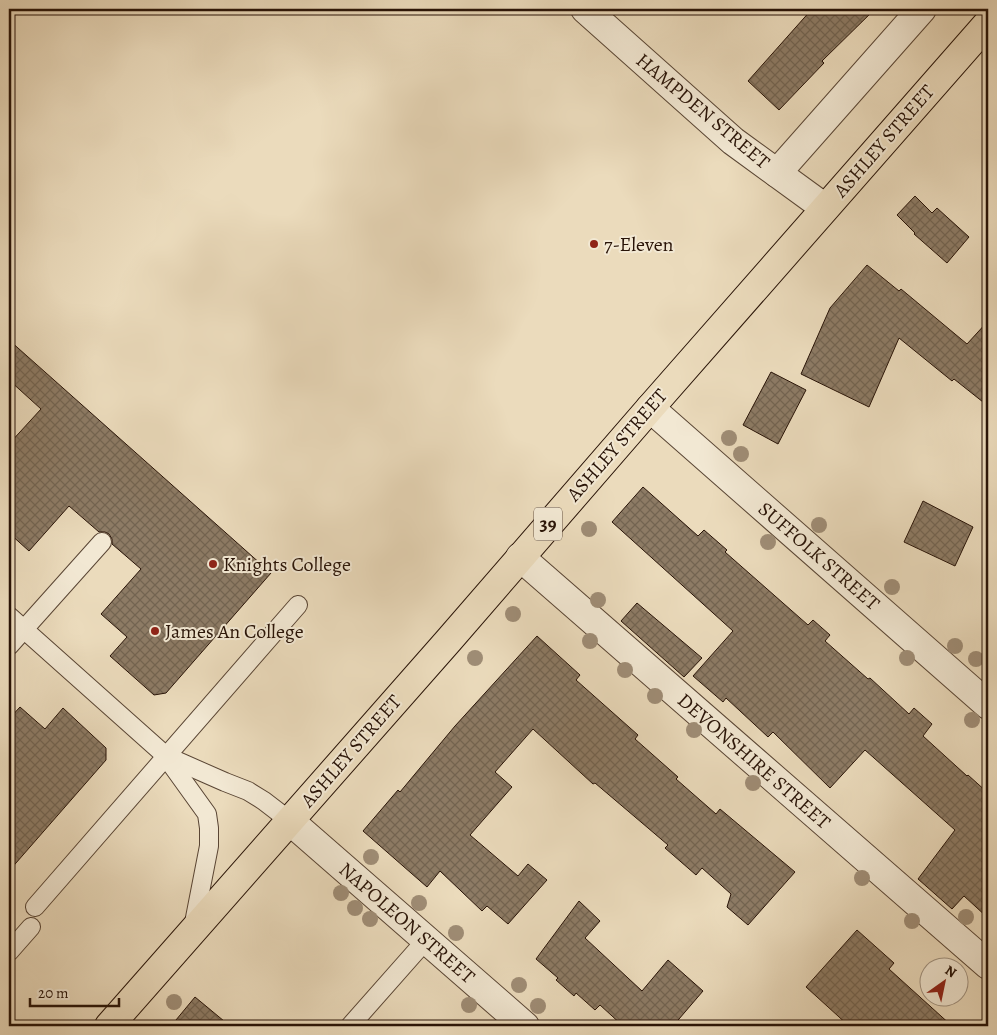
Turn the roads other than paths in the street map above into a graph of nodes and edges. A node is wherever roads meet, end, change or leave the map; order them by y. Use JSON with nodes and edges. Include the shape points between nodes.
{"nodes":[{"id":1,"x":585,"y":9,"type":"edge"},
{"id":2,"x":922,"y":9,"type":"edge"},
{"id":3,"x":988,"y":23,"type":"edge"},
{"id":4,"x":777,"y":173,"type":"junction"},
{"id":5,"x":825,"y":208,"type":"junction"},
{"id":6,"x":650,"y":408,"type":"junction"},
{"id":7,"x":102,"y":542,"type":"dead end"},
{"id":8,"x":520,"y":557,"type":"junction"},
{"id":9,"x":298,"y":605,"type":"dead end"},
{"id":10,"x":9,"y":616,"type":"edge"},
{"id":11,"x":24,"y":630,"type":"junction"},
{"id":12,"x":9,"y":646,"type":"edge"},
{"id":13,"x":988,"y":705,"type":"edge"},
{"id":14,"x":166,"y":756,"type":"junction"},
{"id":15,"x":290,"y":821,"type":"junction"},
{"id":16,"x":35,"y":907,"type":"dead end"},
{"id":17,"x":31,"y":927,"type":"dead end"},
{"id":18,"x":192,"y":933,"type":"junction"},
{"id":19,"x":426,"y":940,"type":"junction"},
{"id":20,"x":9,"y":952,"type":"edge"},
{"id":21,"x":988,"y":966,"type":"edge"},
{"id":22,"x":109,"y":1026,"type":"edge"},
{"id":23,"x":350,"y":1026,"type":"edge"},
{"id":24,"x":525,"y":1026,"type":"edge"}],
"edges":[{"from":1,"to":4,"type":"street","name":"HAMPDEN STREET","via":[[724,133]]},
{"from":2,"to":4,"type":"street"},
{"from":3,"to":5,"type":"main road","name":"ASHLEY STREET","number":"39"},
{"from":4,"to":5,"type":"street","name":"HAMPDEN STREET"},
{"from":5,"to":6,"type":"main road","name":"ASHLEY STREET","number":"39"},
{"from":6,"to":8,"type":"main road","name":"ASHLEY STREET","number":"39"},
{"from":6,"to":13,"type":"street","name":"SUFFOLK STREET"},
{"from":7,"to":11,"type":"lane"},
{"from":8,"to":15,"type":"main road","name":"ASHLEY STREET","number":"39"},
{"from":8,"to":21,"type":"street","name":"DEVONSHIRE STREET"},
{"from":9,"to":14,"type":"lane"},
{"from":10,"to":11,"type":"lane"},
{"from":11,"to":12,"type":"lane"},
{"from":11,"to":14,"type":"lane"},
{"from":14,"to":15,"type":"lane","via":[[248,791]]},
{"from":14,"to":16,"type":"lane"},
{"from":14,"to":18,"type":"lane","via":[[207,814],[209,846]]},
{"from":15,"to":18,"type":"main road","name":"ASHLEY STREET","number":"39"},
{"from":15,"to":19,"type":"street","name":"NAPOLEON STREET"},
{"from":17,"to":20,"type":"lane"},
{"from":18,"to":22,"type":"main road","name":"ASHLEY STREET","number":"39"},
{"from":19,"to":23,"type":"lane"},
{"from":19,"to":24,"type":"street","name":"NAPOLEON STREET"}]}
